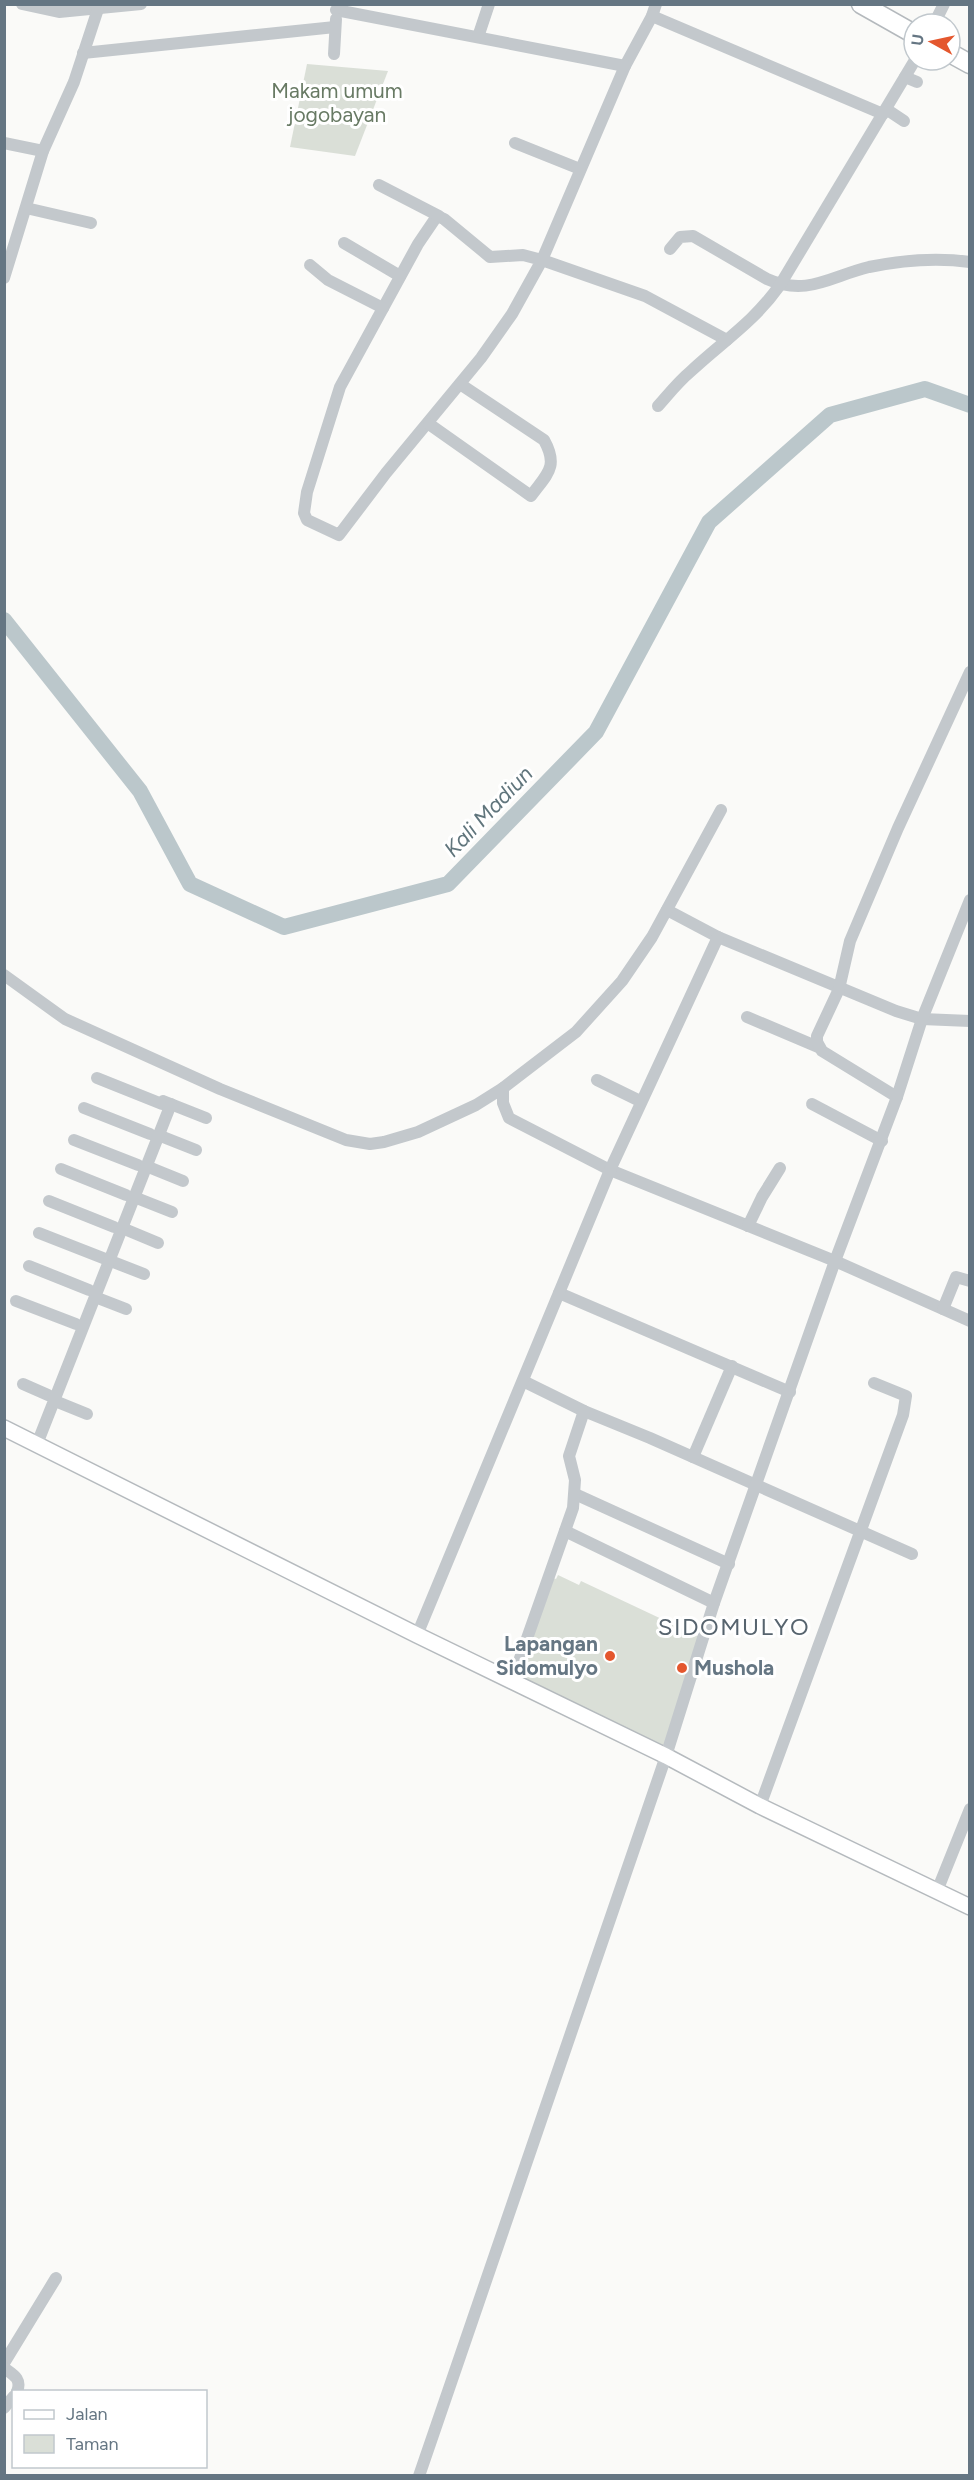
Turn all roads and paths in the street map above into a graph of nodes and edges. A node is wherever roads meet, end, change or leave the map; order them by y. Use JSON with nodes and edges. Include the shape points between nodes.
{"nodes":[{"id":1,"x":22,"y":4,"type":"edge"},
{"id":2,"x":141,"y":4,"type":"edge"},
{"id":3,"x":489,"y":4,"type":"edge"},
{"id":4,"x":861,"y":4,"type":"edge"},
{"id":5,"x":116,"y":6,"type":"edge"},
{"id":6,"x":337,"y":8,"type":"edge"},
{"id":7,"x":98,"y":9,"type":"junction"},
{"id":8,"x":654,"y":10,"type":"edge"},
{"id":9,"x":335,"y":27,"type":"junction"},
{"id":10,"x":902,"y":27,"type":"edge"},
{"id":11,"x":478,"y":37,"type":"junction"},
{"id":12,"x":83,"y":53,"type":"junction"},
{"id":13,"x":334,"y":54,"type":"dead end"},
{"id":14,"x":625,"y":66,"type":"junction"},
{"id":15,"x":908,"y":72,"type":"edge"},
{"id":16,"x":905,"y":77,"type":"junction"},
{"id":17,"x":917,"y":82,"type":"dead end"},
{"id":18,"x":885,"y":112,"type":"junction"},
{"id":19,"x":904,"y":120,"type":"dead end"},
{"id":20,"x":4,"y":143,"type":"edge"},
{"id":21,"x":515,"y":143,"type":"dead end"},
{"id":22,"x":43,"y":151,"type":"junction"},
{"id":23,"x":580,"y":169,"type":"junction"},
{"id":24,"x":379,"y":185,"type":"dead end"},
{"id":25,"x":26,"y":208,"type":"junction"},
{"id":26,"x":439,"y":216,"type":"junction"},
{"id":27,"x":91,"y":223,"type":"dead end"},
{"id":28,"x":344,"y":243,"type":"dead end"},
{"id":29,"x":670,"y":249,"type":"dead end"},
{"id":30,"x":542,"y":260,"type":"junction"},
{"id":31,"x":969,"y":262,"type":"edge"},
{"id":32,"x":310,"y":265,"type":"dead end"},
{"id":33,"x":400,"y":276,"type":"junction"},
{"id":34,"x":4,"y":278,"type":"edge"},
{"id":35,"x":780,"y":285,"type":"junction"},
{"id":36,"x":383,"y":308,"type":"junction"},
{"id":37,"x":727,"y":340,"type":"junction"},
{"id":38,"x":460,"y":384,"type":"junction"},
{"id":39,"x":658,"y":406,"type":"dead end"},
{"id":40,"x":429,"y":423,"type":"junction"},
{"id":41,"x":969,"y":672,"type":"edge"},
{"id":42,"x":721,"y":810,"type":"dead end"},
{"id":43,"x":969,"y":900,"type":"edge"},
{"id":44,"x":667,"y":910,"type":"junction"},
{"id":45,"x":718,"y":937,"type":"junction"},
{"id":46,"x":4,"y":975,"type":"edge"},
{"id":47,"x":839,"y":988,"type":"junction"},
{"id":48,"x":747,"y":1017,"type":"dead end"},
{"id":49,"x":922,"y":1019,"type":"junction"},
{"id":50,"x":969,"y":1021,"type":"edge"},
{"id":51,"x":818,"y":1047,"type":"junction"},
{"id":52,"x":97,"y":1078,"type":"dead end"},
{"id":53,"x":597,"y":1080,"type":"dead end"},
{"id":54,"x":503,"y":1088,"type":"junction"},
{"id":55,"x":897,"y":1097,"type":"junction"},
{"id":56,"x":640,"y":1101,"type":"junction"},
{"id":57,"x":166,"y":1104,"type":"junction"},
{"id":58,"x":812,"y":1104,"type":"dead end"},
{"id":59,"x":84,"y":1108,"type":"dead end"},
{"id":60,"x":206,"y":1118,"type":"dead end"},
{"id":61,"x":154,"y":1135,"type":"junction"},
{"id":62,"x":75,"y":1140,"type":"dead end"},
{"id":63,"x":882,"y":1141,"type":"junction"},
{"id":64,"x":196,"y":1150,"type":"dead end"},
{"id":65,"x":142,"y":1166,"type":"junction"},
{"id":66,"x":780,"y":1168,"type":"dead end"},
{"id":67,"x":61,"y":1169,"type":"dead end"},
{"id":68,"x":610,"y":1170,"type":"junction"},
{"id":69,"x":183,"y":1180,"type":"dead end"},
{"id":70,"x":130,"y":1196,"type":"junction"},
{"id":71,"x":49,"y":1201,"type":"dead end"},
{"id":72,"x":172,"y":1212,"type":"dead end"},
{"id":73,"x":748,"y":1226,"type":"junction"},
{"id":74,"x":118,"y":1228,"type":"junction"},
{"id":75,"x":39,"y":1233,"type":"dead end"},
{"id":76,"x":158,"y":1243,"type":"dead end"},
{"id":77,"x":835,"y":1261,"type":"junction"},
{"id":78,"x":104,"y":1264,"type":"junction"},
{"id":79,"x":29,"y":1266,"type":"dead end"},
{"id":80,"x":144,"y":1274,"type":"dead end"},
{"id":81,"x":969,"y":1281,"type":"edge"},
{"id":82,"x":92,"y":1293,"type":"junction"},
{"id":83,"x":559,"y":1293,"type":"junction"},
{"id":84,"x":16,"y":1301,"type":"dead end"},
{"id":85,"x":126,"y":1309,"type":"dead end"},
{"id":86,"x":943,"y":1309,"type":"junction"},
{"id":87,"x":969,"y":1321,"type":"edge"},
{"id":88,"x":76,"y":1324,"type":"junction"},
{"id":89,"x":732,"y":1366,"type":"junction"},
{"id":90,"x":523,"y":1381,"type":"junction"},
{"id":91,"x":874,"y":1383,"type":"dead end"},
{"id":92,"x":23,"y":1384,"type":"dead end"},
{"id":93,"x":790,"y":1392,"type":"junction"},
{"id":94,"x":52,"y":1398,"type":"junction"},
{"id":95,"x":584,"y":1411,"type":"junction"},
{"id":96,"x":87,"y":1414,"type":"dead end"},
{"id":97,"x":4,"y":1428,"type":"edge"},
{"id":98,"x":34,"y":1443,"type":"junction"},
{"id":99,"x":693,"y":1457,"type":"junction"},
{"id":100,"x":757,"y":1485,"type":"junction"},
{"id":101,"x":575,"y":1494,"type":"junction"},
{"id":102,"x":565,"y":1531,"type":"junction"},
{"id":103,"x":861,"y":1532,"type":"junction"},
{"id":104,"x":912,"y":1554,"type":"dead end"},
{"id":105,"x":729,"y":1564,"type":"junction"},
{"id":106,"x":714,"y":1603,"type":"junction"},
{"id":107,"x":417,"y":1635,"type":"junction"},
{"id":108,"x":512,"y":1681,"type":"junction"},
{"id":109,"x":666,"y":1756,"type":"junction"},
{"id":110,"x":760,"y":1806,"type":"junction"},
{"id":111,"x":969,"y":1809,"type":"edge"},
{"id":112,"x":937,"y":1891,"type":"junction"},
{"id":113,"x":969,"y":1907,"type":"edge"},
{"id":114,"x":56,"y":2278,"type":"dead end"},
{"id":115,"x":4,"y":2366,"type":"edge"},
{"id":116,"x":17,"y":2390,"type":"edge"},
{"id":117,"x":419,"y":2475,"type":"edge"}],
"edges":[{"from":1,"to":7,"type":"street","via":[[59,12]]},
{"from":2,"to":5,"type":"street"},
{"from":3,"to":11,"type":"street"},
{"from":4,"to":10,"type":"highway"},
{"from":5,"to":7,"type":"street"},
{"from":6,"to":9,"type":"street"},
{"from":6,"to":11,"type":"street"},
{"from":7,"to":12,"type":"street"},
{"from":8,"to":14,"type":"street"},
{"from":8,"to":18,"type":"street"},
{"from":9,"to":12,"type":"street"},
{"from":9,"to":13,"type":"street"},
{"from":11,"to":14,"type":"street"},
{"from":12,"to":22,"type":"street"},
{"from":14,"to":23,"type":"street"},
{"from":15,"to":16,"type":"street"},
{"from":16,"to":17,"type":"street"},
{"from":16,"to":18,"type":"street"},
{"from":18,"to":19,"type":"street"},
{"from":18,"to":35,"type":"street"},
{"from":20,"to":22,"type":"street"},
{"from":21,"to":23,"type":"street"},
{"from":22,"to":25,"type":"street"},
{"from":23,"to":30,"type":"street"},
{"from":24,"to":26,"type":"street"},
{"from":25,"to":27,"type":"street"},
{"from":25,"to":34,"type":"street"},
{"from":26,"to":30,"type":"street","via":[[490,257],[523,255]]},
{"from":26,"to":33,"type":"street","via":[[434,218]]},
{"from":28,"to":33,"type":"street"},
{"from":29,"to":35,"type":"street","via":[[680,237],[693,236]]},
{"from":30,"to":37,"type":"street","via":[[645,296]]},
{"from":30,"to":38,"type":"street","via":[[496,337]]},
{"from":31,"to":35,"type":"street","via":[[921,259],[869,267],[800,288]]},
{"from":32,"to":36,"type":"street","via":[[328,280]]},
{"from":33,"to":36,"type":"street"},
{"from":35,"to":37,"type":"street","via":[[748,323]]},
{"from":36,"to":40,"type":"street","via":[[334,402],[307,492],[307,520],[339,536]]},
{"from":37,"to":39,"type":"street","via":[[688,373]]},
{"from":38,"to":40,"type":"street"},
{"from":38,"to":40,"type":"street","via":[[544,440],[551,453],[551,468],[531,496]]},
{"from":41,"to":47,"type":"street","via":[[850,941]]},
{"from":42,"to":44,"type":"street"},
{"from":43,"to":49,"type":"street"},
{"from":44,"to":45,"type":"street"},
{"from":44,"to":54,"type":"street","via":[[622,981],[594,1013],[576,1032]]},
{"from":45,"to":47,"type":"street"},
{"from":45,"to":56,"type":"street"},
{"from":46,"to":54,"type":"street","via":[[47,1008],[85,1029],[346,1140],[370,1144],[418,1132]]},
{"from":47,"to":49,"type":"street"},
{"from":47,"to":51,"type":"street","via":[[818,1036]]},
{"from":48,"to":51,"type":"street"},
{"from":49,"to":50,"type":"street"},
{"from":49,"to":55,"type":"street"},
{"from":51,"to":55,"type":"street"},
{"from":52,"to":57,"type":"street"},
{"from":53,"to":56,"type":"street"},
{"from":54,"to":68,"type":"street","via":[[509,1118]]},
{"from":55,"to":63,"type":"street"},
{"from":56,"to":68,"type":"street"},
{"from":57,"to":60,"type":"street"},
{"from":57,"to":61,"type":"street"},
{"from":58,"to":63,"type":"street"},
{"from":59,"to":61,"type":"street"},
{"from":61,"to":64,"type":"street"},
{"from":61,"to":65,"type":"street"},
{"from":62,"to":65,"type":"street"},
{"from":63,"to":77,"type":"street"},
{"from":65,"to":69,"type":"street"},
{"from":65,"to":70,"type":"street"},
{"from":66,"to":73,"type":"street"},
{"from":67,"to":70,"type":"street"},
{"from":68,"to":73,"type":"street"},
{"from":68,"to":83,"type":"street"},
{"from":70,"to":72,"type":"street"},
{"from":70,"to":74,"type":"street"},
{"from":71,"to":74,"type":"street"},
{"from":73,"to":77,"type":"street"},
{"from":74,"to":76,"type":"street"},
{"from":74,"to":78,"type":"street"},
{"from":75,"to":78,"type":"street"},
{"from":77,"to":86,"type":"street"},
{"from":77,"to":93,"type":"street"},
{"from":78,"to":80,"type":"street"},
{"from":78,"to":82,"type":"street"},
{"from":79,"to":82,"type":"street"},
{"from":81,"to":86,"type":"street","via":[[956,1277]]},
{"from":82,"to":85,"type":"street"},
{"from":82,"to":88,"type":"street"},
{"from":82,"to":94,"type":"street"},
{"from":83,"to":89,"type":"street"},
{"from":83,"to":90,"type":"street"},
{"from":84,"to":88,"type":"street"},
{"from":86,"to":87,"type":"street"},
{"from":88,"to":94,"type":"street"},
{"from":89,"to":93,"type":"street"},
{"from":89,"to":99,"type":"street"},
{"from":90,"to":95,"type":"street"},
{"from":90,"to":107,"type":"street"},
{"from":91,"to":103,"type":"street","via":[[907,1398]]},
{"from":92,"to":94,"type":"street"},
{"from":93,"to":100,"type":"street"},
{"from":94,"to":96,"type":"street"},
{"from":94,"to":98,"type":"street"},
{"from":95,"to":99,"type":"street"},
{"from":95,"to":101,"type":"street","via":[[569,1456]]},
{"from":97,"to":98,"type":"main road"},
{"from":98,"to":107,"type":"main road"},
{"from":99,"to":100,"type":"street"},
{"from":100,"to":103,"type":"street"},
{"from":100,"to":105,"type":"street"},
{"from":101,"to":102,"type":"street"},
{"from":101,"to":105,"type":"street"},
{"from":102,"to":106,"type":"street"},
{"from":102,"to":108,"type":"street"},
{"from":103,"to":104,"type":"street"},
{"from":103,"to":110,"type":"street"},
{"from":105,"to":106,"type":"street"},
{"from":106,"to":109,"type":"street"},
{"from":107,"to":108,"type":"main road"},
{"from":108,"to":109,"type":"main road"},
{"from":109,"to":110,"type":"main road"},
{"from":109,"to":117,"type":"street"},
{"from":110,"to":112,"type":"main road"},
{"from":111,"to":112,"type":"street"},
{"from":112,"to":113,"type":"main road"},
{"from":114,"to":115,"type":"street"},
{"from":115,"to":116,"type":"street","via":[[18,2379]]}]}
